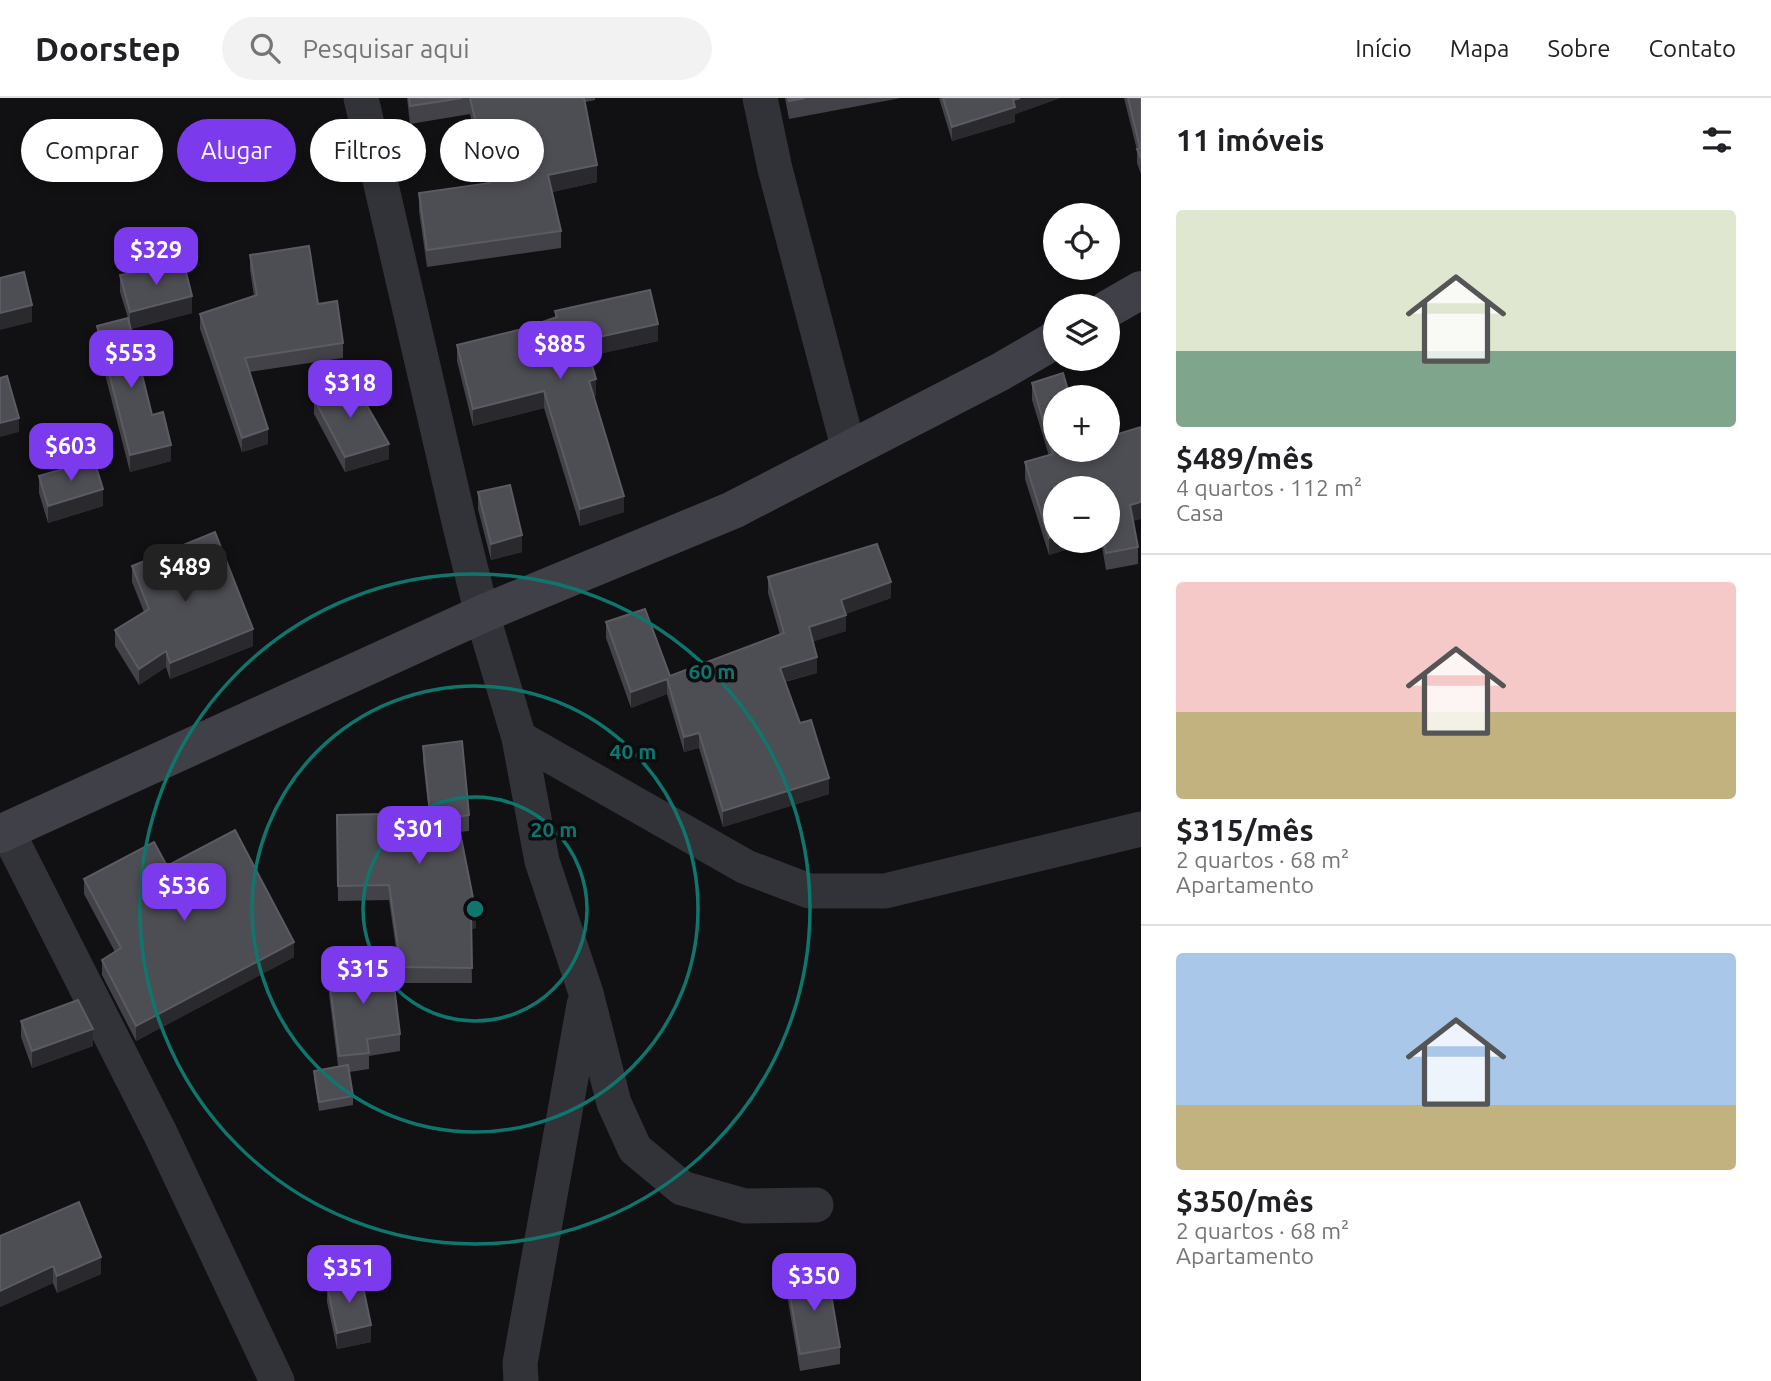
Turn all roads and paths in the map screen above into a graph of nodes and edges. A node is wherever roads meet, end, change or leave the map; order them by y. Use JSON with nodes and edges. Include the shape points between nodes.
{"nodes":[{"id":1,"x":361,"y":98,"type":"edge"},
{"id":2,"x":760,"y":98,"type":"edge"},
{"id":3,"x":1141,"y":290,"type":"edge"},
{"id":4,"x":1120,"y":302,"type":"edge"},
{"id":5,"x":1043,"y":347,"type":"edge"},
{"id":6,"x":849,"y":450,"type":"junction"},
{"id":7,"x":482,"y":614,"type":"junction"},
{"id":8,"x":519,"y":738,"type":"junction"},
{"id":9,"x":1141,"y":828,"type":"edge"},
{"id":10,"x":4,"y":833,"type":"edge"},
{"id":11,"x":586,"y":993,"type":"junction"},
{"id":12,"x":816,"y":1205,"type":"dead end"},
{"id":13,"x":277,"y":1381,"type":"edge"},
{"id":14,"x":520,"y":1381,"type":"edge"}],
"edges":[{"from":1,"to":7,"type":"street"},
{"from":2,"to":6,"type":"street"},
{"from":3,"to":4,"type":"street"},
{"from":5,"to":6,"type":"street"},
{"from":6,"to":7,"type":"street","via":[[733,510]]},
{"from":7,"to":8,"type":"street"},
{"from":7,"to":10,"type":"street"},
{"from":8,"to":9,"type":"street","via":[[746,867],[809,891],[885,891]]},
{"from":8,"to":11,"type":"street","via":[[542,861]]},
{"from":10,"to":13,"type":"street","via":[[161,1135]]},
{"from":11,"to":12,"type":"street","via":[[614,1103],[635,1149],[682,1188],[745,1206]]},
{"from":11,"to":14,"type":"street"}]}
